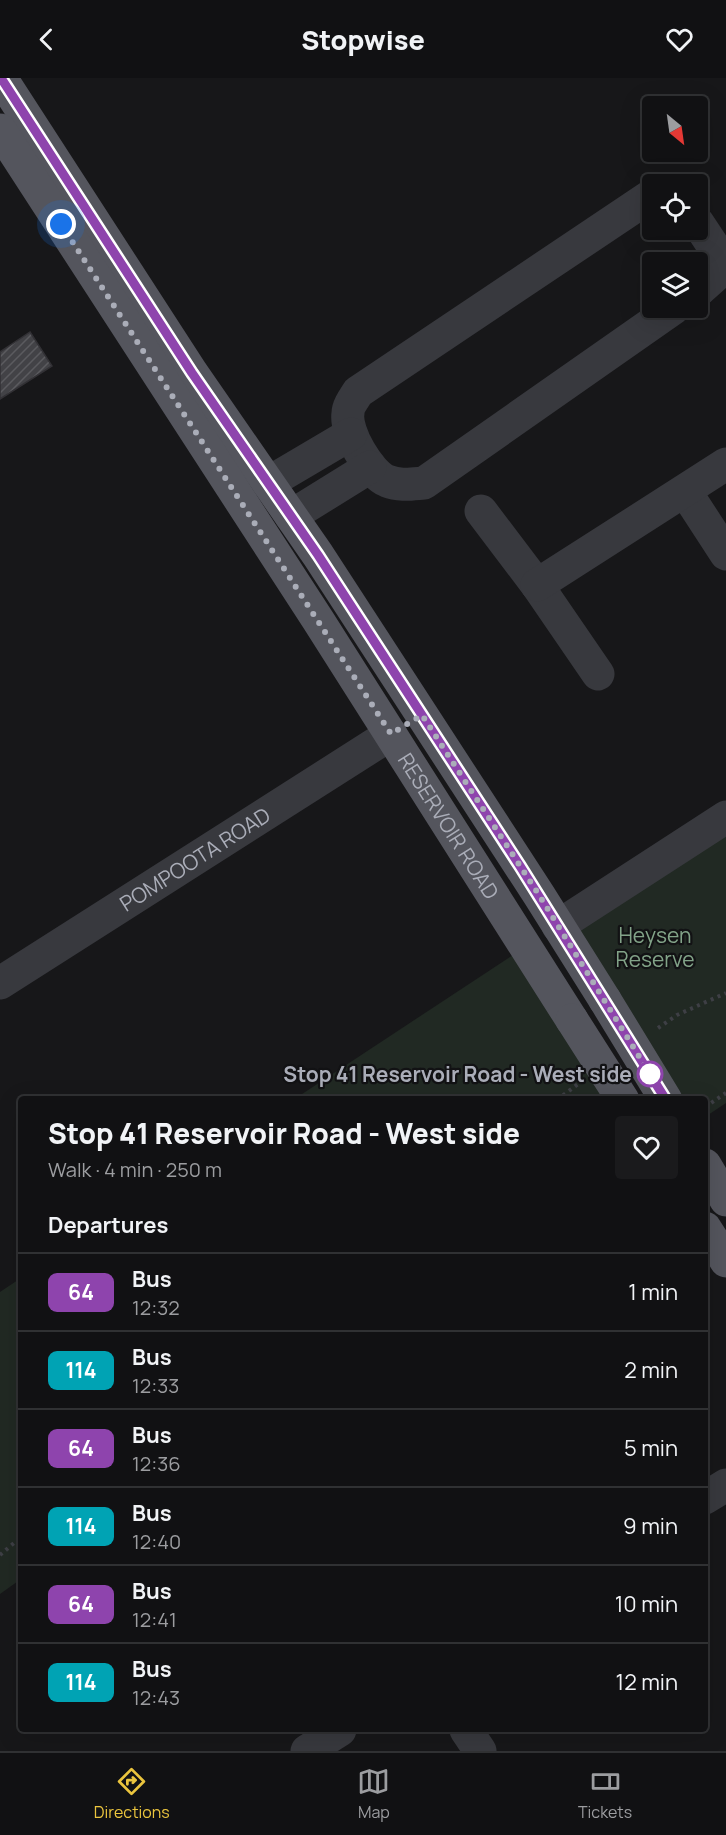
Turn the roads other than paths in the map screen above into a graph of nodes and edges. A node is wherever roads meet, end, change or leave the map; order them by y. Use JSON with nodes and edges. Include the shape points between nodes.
{"nodes":[{"id":1,"x":1,"y":78,"type":"edge"},
{"id":2,"x":0,"y":130,"type":"edge"},
{"id":3,"x":642,"y":202,"type":"edge"},
{"id":4,"x":708,"y":238,"type":"edge"},
{"id":5,"x":708,"y":282,"type":"edge"},
{"id":6,"x":660,"y":318,"type":"edge"},
{"id":7,"x":351,"y":434,"type":"junction"},
{"id":8,"x":726,"y":464,"type":"edge"},
{"id":9,"x":370,"y":467,"type":"junction"},
{"id":10,"x":268,"y":483,"type":"junction"},
{"id":11,"x":685,"y":491,"type":"junction"},
{"id":12,"x":481,"y":511,"type":"dead end"},
{"id":13,"x":291,"y":516,"type":"junction"},
{"id":14,"x":726,"y":554,"type":"edge"},
{"id":15,"x":537,"y":585,"type":"junction"},
{"id":16,"x":598,"y":674,"type":"dead end"},
{"id":17,"x":422,"y":715,"type":"junction"},
{"id":18,"x":391,"y":734,"type":"junction"},
{"id":19,"x":726,"y":817,"type":"edge"},
{"id":20,"x":558,"y":926,"type":"junction"},
{"id":21,"x":526,"y":947,"type":"junction"},
{"id":22,"x":0,"y":983,"type":"edge"},
{"id":23,"x":620,"y":1096,"type":"edge"},
{"id":24,"x":664,"y":1096,"type":"edge"},
{"id":25,"x":708,"y":1170,"type":"edge"},
{"id":26,"x":726,"y":1200,"type":"edge"},
{"id":27,"x":708,"y":1233,"type":"edge"},
{"id":28,"x":726,"y":1261,"type":"edge"},
{"id":29,"x":726,"y":1485,"type":"edge"},
{"id":30,"x":708,"y":1496,"type":"edge"},
{"id":31,"x":337,"y":1732,"type":"edge"},
{"id":32,"x":467,"y":1732,"type":"edge"},
{"id":33,"x":307,"y":1751,"type":"edge"},
{"id":34,"x":480,"y":1751,"type":"edge"}],
"edges":[{"from":1,"to":10,"type":"main road","name":"RESERVOIR ROAD"},
{"from":2,"to":18,"type":"main road","name":"RESERVOIR ROAD"},
{"from":3,"to":7,"type":"street","via":[[358,392],[347,412]]},
{"from":4,"to":5,"type":"street","via":[[721,258],[717,274]]},
{"from":6,"to":9,"type":"street","via":[[424,483],[394,483]]},
{"from":7,"to":9,"type":"street"},
{"from":7,"to":10,"type":"street"},
{"from":8,"to":11,"type":"street"},
{"from":9,"to":13,"type":"street"},
{"from":10,"to":13,"type":"main road","name":"RESERVOIR ROAD"},
{"from":11,"to":14,"type":"street"},
{"from":11,"to":15,"type":"street"},
{"from":12,"to":15,"type":"street"},
{"from":13,"to":17,"type":"main road","name":"RESERVOIR ROAD"},
{"from":15,"to":16,"type":"street"},
{"from":17,"to":18,"type":"main road"},
{"from":17,"to":20,"type":"main road","name":"RESERVOIR ROAD"},
{"from":18,"to":21,"type":"main road","name":"RESERVOIR ROAD"},
{"from":18,"to":22,"type":"street","name":"POMPOOTA ROAD"},
{"from":19,"to":20,"type":"street"},
{"from":20,"to":21,"type":"main road"},
{"from":20,"to":24,"type":"main road","name":"RESERVOIR ROAD","bridge":true},
{"from":21,"to":23,"type":"main road","name":"RESERVOIR ROAD","bridge":true},
{"from":25,"to":26,"type":"main road"},
{"from":27,"to":28,"type":"main road"},
{"from":29,"to":30,"type":"street"},
{"from":31,"to":33,"type":"street"},
{"from":32,"to":34,"type":"street"}]}
